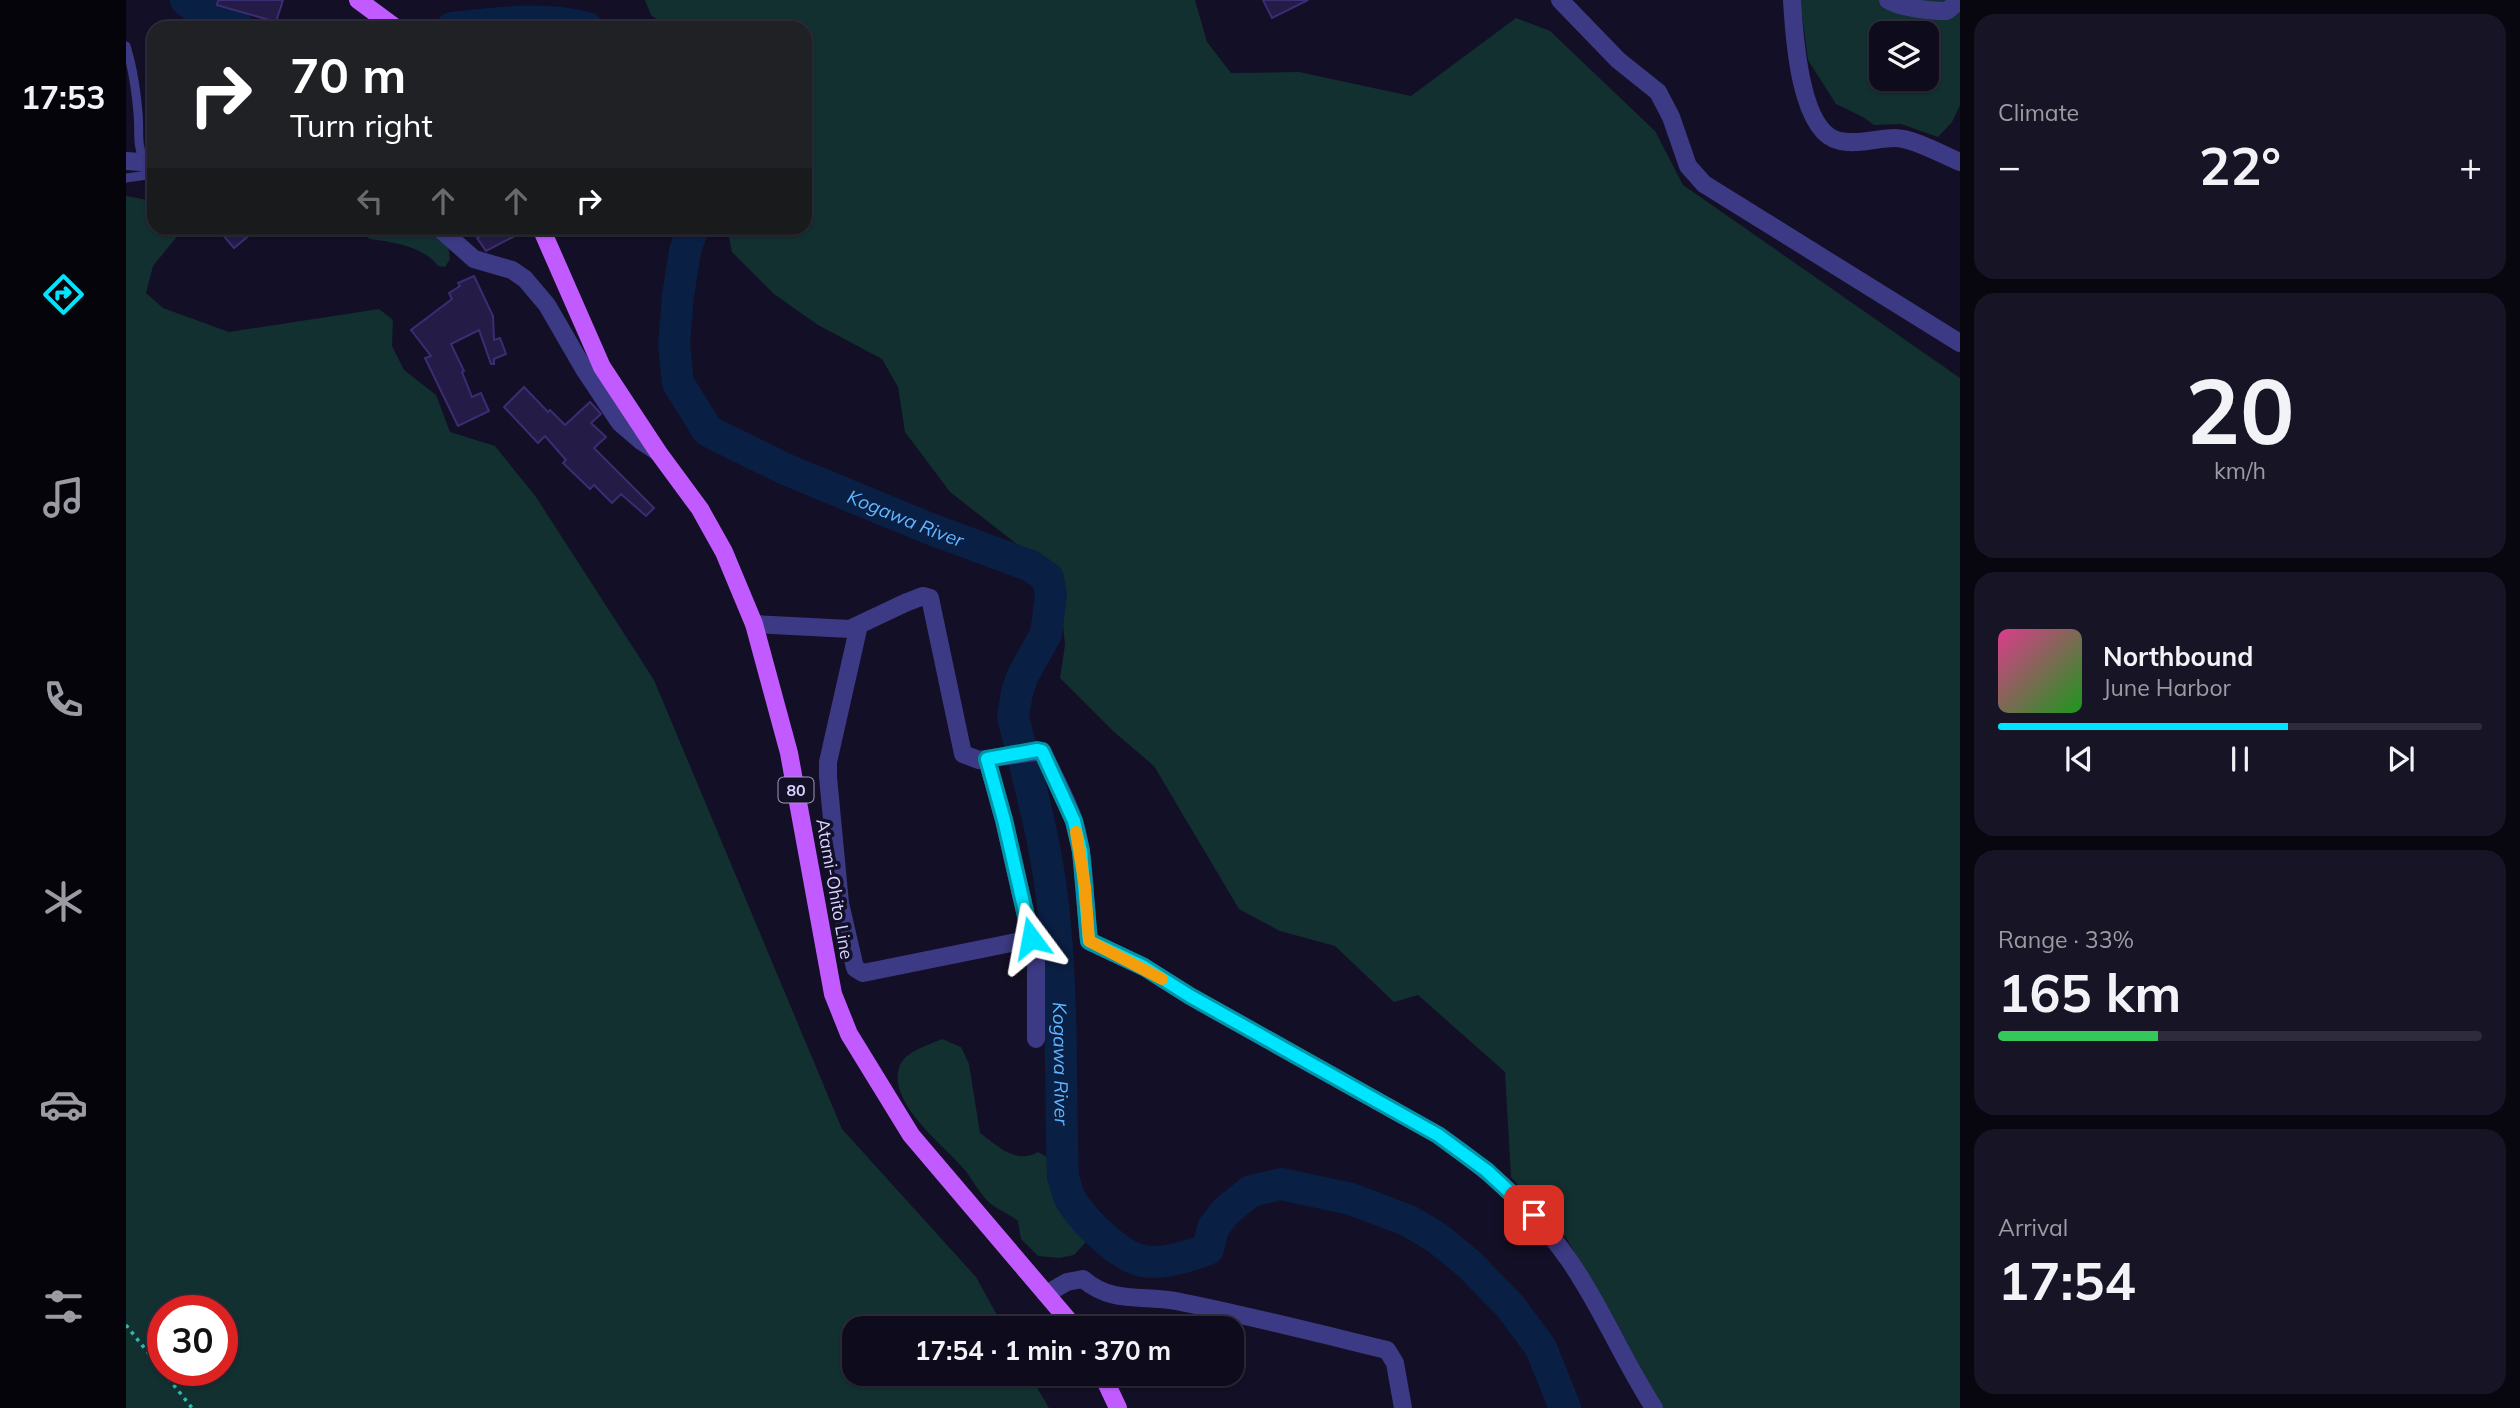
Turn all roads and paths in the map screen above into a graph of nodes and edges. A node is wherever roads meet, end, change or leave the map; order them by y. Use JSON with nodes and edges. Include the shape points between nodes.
{"nodes":[{"id":1,"x":1560,"y":0,"type":"edge"},
{"id":2,"x":1792,"y":0,"type":"edge"},
{"id":3,"x":1888,"y":0,"type":"edge"},
{"id":4,"x":364,"y":5,"type":"edge"},
{"id":5,"x":1956,"y":11,"type":"edge"},
{"id":6,"x":386,"y":21,"type":"edge"},
{"id":7,"x":126,"y":46,"type":"edge"},
{"id":8,"x":1960,"y":163,"type":"edge"},
{"id":9,"x":145,"y":165,"type":"edge"},
{"id":10,"x":126,"y":178,"type":"edge"},
{"id":11,"x":447,"y":235,"type":"edge"},
{"id":12,"x":544,"y":235,"type":"edge"},
{"id":13,"x":1960,"y":343,"type":"edge"},
{"id":14,"x":658,"y":452,"type":"junction"},
{"id":15,"x":754,"y":624,"type":"junction"},
{"id":16,"x":859,"y":625,"type":"junction"},
{"id":17,"x":993,"y":758,"type":"junction"},
{"id":18,"x":1031,"y":938,"type":"junction"},
{"id":19,"x":1036,"y":1039,"type":"dead end"},
{"id":20,"x":1046,"y":1294,"type":"junction"},
{"id":21,"x":1065,"y":1316,"type":"edge"},
{"id":22,"x":126,"y":1325,"type":"edge"},
{"id":23,"x":1108,"y":1386,"type":"edge"},
{"id":24,"x":192,"y":1408,"type":"edge"},
{"id":25,"x":1118,"y":1408,"type":"edge"},
{"id":26,"x":1403,"y":1408,"type":"edge"},
{"id":27,"x":1654,"y":1408,"type":"edge"}],
"edges":[{"from":1,"to":13,"type":"street","via":[[1618,60],[1658,92],[1688,166],[1704,184]]},
{"from":2,"to":8,"type":"street","via":[[1796,56],[1809,105],[1823,131],[1840,141],[1898,138]]},
{"from":3,"to":5,"type":"street","via":[[1895,5]]},
{"from":4,"to":6,"type":"main road"},
{"from":7,"to":9,"type":"lane","via":[[138,110],[137,144]]},
{"from":9,"to":10,"type":"lane"},
{"from":11,"to":14,"type":"street","via":[[474,259],[512,270],[524,279],[547,305],[620,423]]},
{"from":12,"to":14,"type":"main road","name":"Atami-Ohito Line","number":"80","via":[[602,368]]},
{"from":14,"to":15,"type":"main road","name":"Atami-Ohito Line","number":"80","via":[[724,552]]},
{"from":15,"to":16,"type":"street","via":[[839,629]]},
{"from":15,"to":20,"type":"main road","name":"Atami-Ohito Line","number":"80","via":[[789,753],[833,993],[849,1034],[911,1135]]},
{"from":16,"to":17,"type":"street","via":[[923,596],[930,598],[963,754],[979,760]]},
{"from":16,"to":18,"type":"street","via":[[828,762],[840,903],[855,968],[863,973]]},
{"from":17,"to":18,"type":"street"},
{"from":17,"to":27,"type":"street","via":[[1042,751],[1074,821],[1089,941],[1144,967],[1470,1157],[1534,1215],[1569,1260]]},
{"from":18,"to":19,"type":"street","via":[[1036,950]]},
{"from":20,"to":21,"type":"main road","name":"Atami-Ohito Line","number":"80"},
{"from":20,"to":26,"type":"street","via":[[1083,1279],[1096,1290],[1117,1296],[1177,1302],[1387,1350],[1395,1363]]},
{"from":22,"to":24,"type":"path"},
{"from":23,"to":25,"type":"main road"}]}
